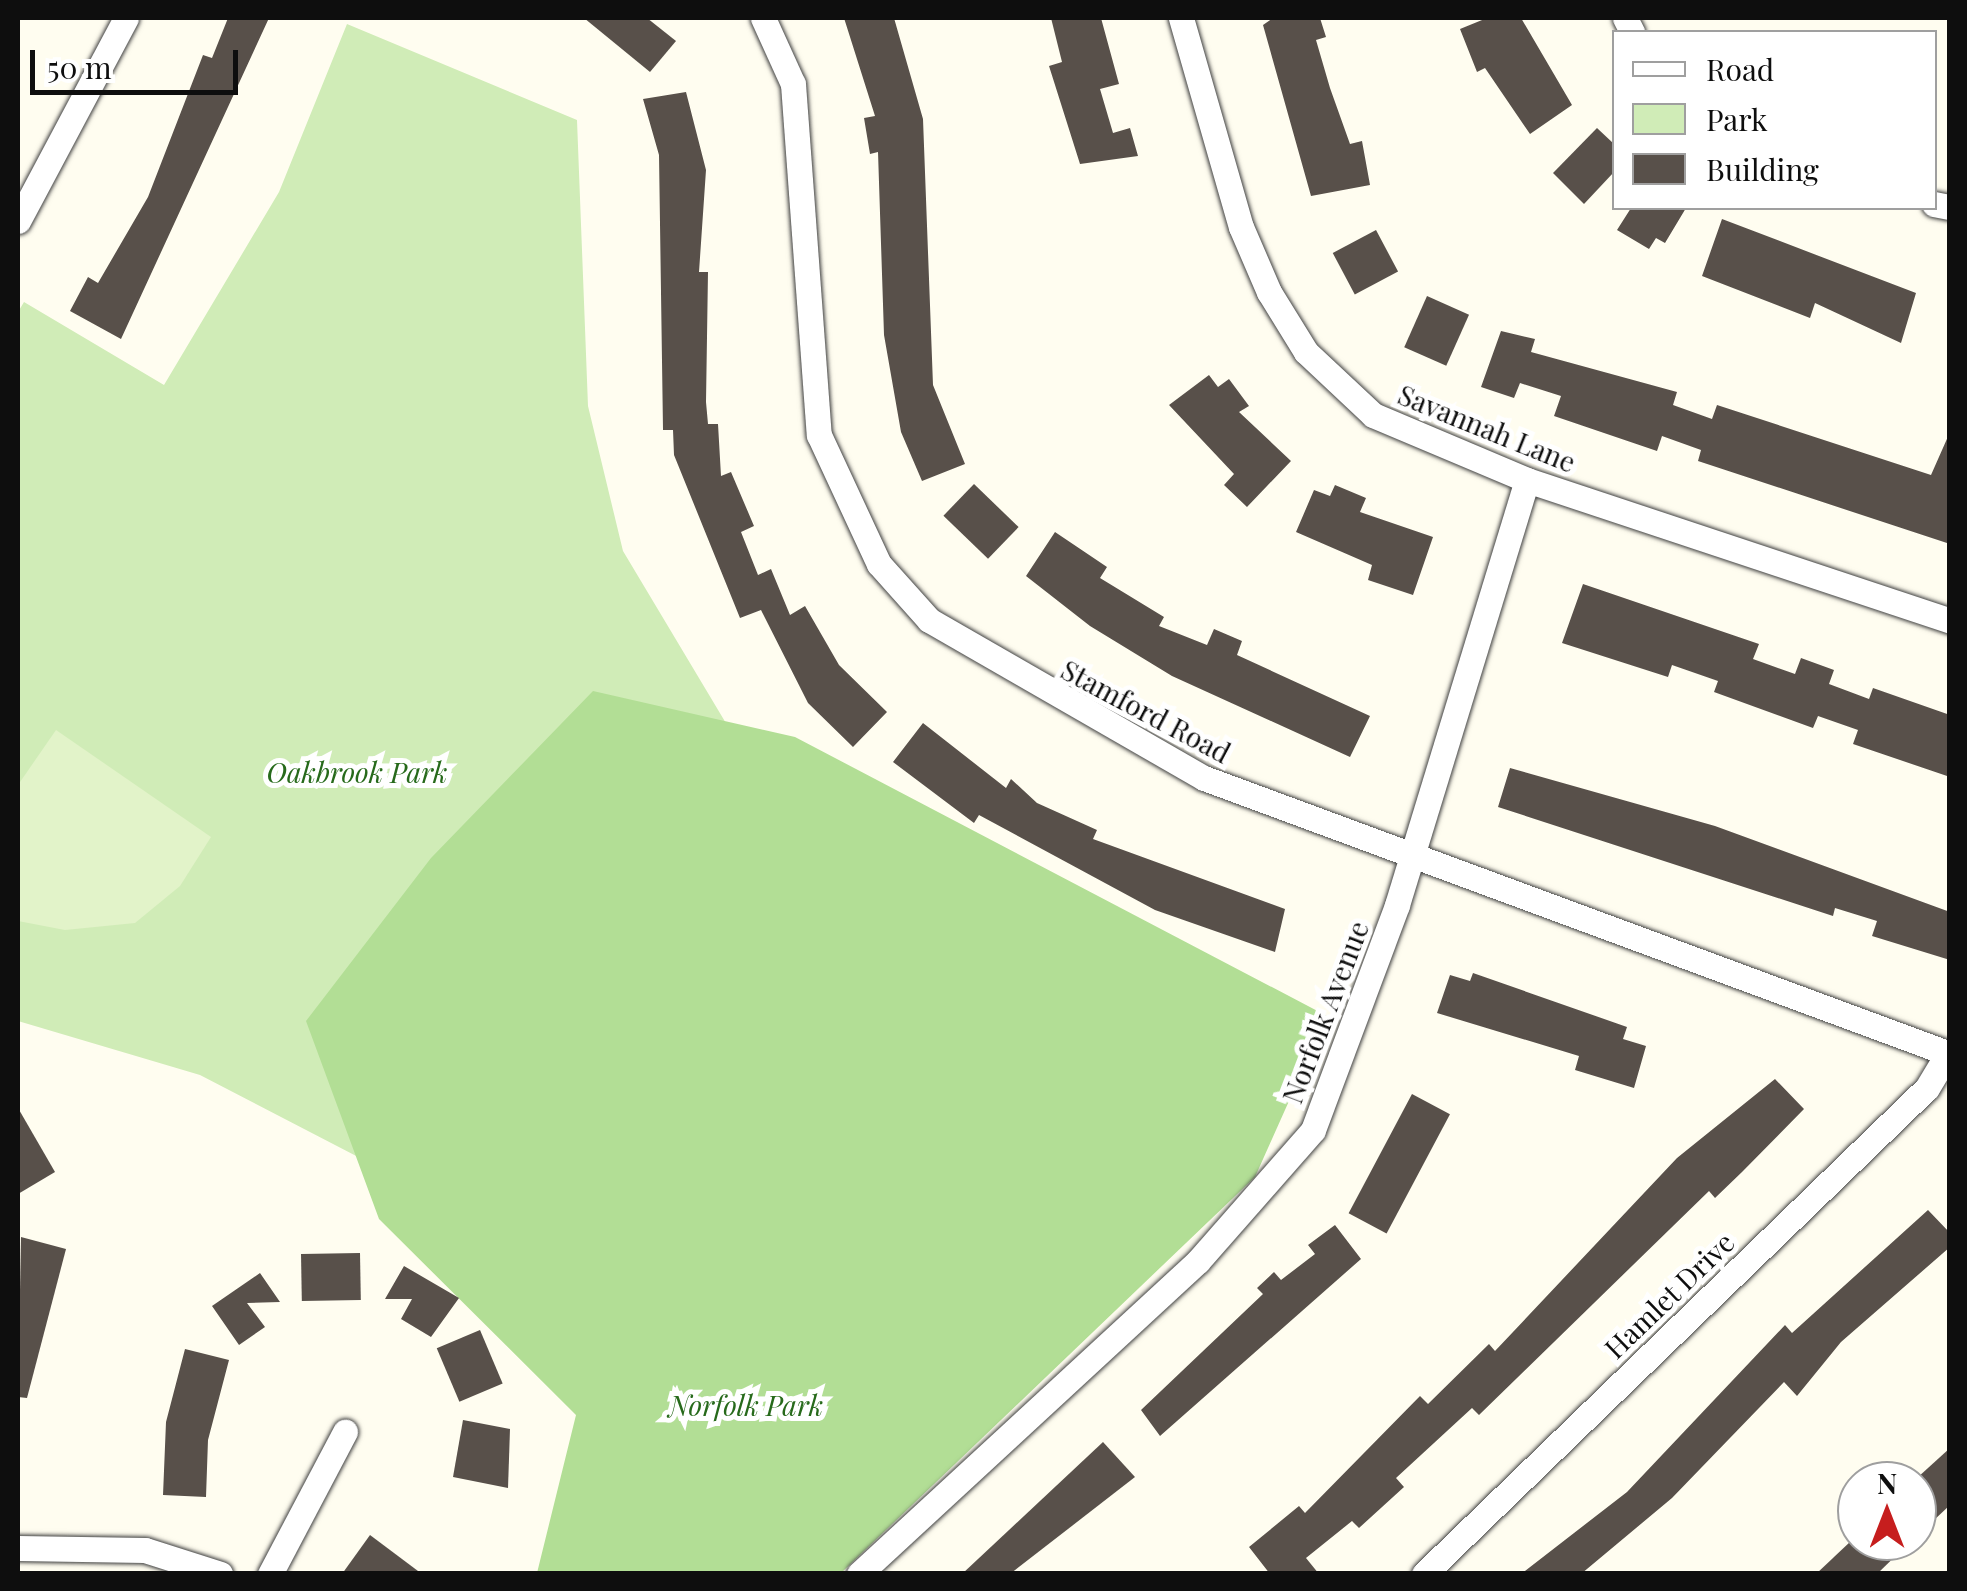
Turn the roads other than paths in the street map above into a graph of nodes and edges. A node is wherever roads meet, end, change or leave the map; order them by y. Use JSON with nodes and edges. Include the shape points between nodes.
{"nodes":[{"id":1,"x":126,"y":18,"type":"edge"},
{"id":2,"x":763,"y":18,"type":"edge"},
{"id":3,"x":1181,"y":18,"type":"edge"},
{"id":4,"x":18,"y":221,"type":"edge"},
{"id":5,"x":1528,"y":480,"type":"junction"},
{"id":6,"x":1950,"y":621,"type":"edge"},
{"id":7,"x":1410,"y":861,"type":"junction"},
{"id":8,"x":1948,"y":1054,"type":"edge"},
{"id":9,"x":345,"y":1432,"type":"dead end"},
{"id":10,"x":18,"y":1548,"type":"edge"},
{"id":11,"x":220,"y":1574,"type":"edge"},
{"id":12,"x":270,"y":1574,"type":"edge"},
{"id":13,"x":860,"y":1574,"type":"edge"},
{"id":14,"x":1424,"y":1574,"type":"edge"}],
"edges":[{"from":1,"to":4,"type":"street"},
{"from":2,"to":7,"type":"street","name":"Stamford Road","via":[[793,84],[819,435],[879,564],[928,620],[1069,706],[1204,778]]},
{"from":3,"to":5,"type":"street","name":"Savannah Lane","via":[[1241,227],[1306,352],[1374,415]]},
{"from":5,"to":6,"type":"street","name":"Savannah Lane"},
{"from":5,"to":7,"type":"street","name":"Norfolk Avenue"},
{"from":7,"to":8,"type":"street","name":"Stamford Road"},
{"from":7,"to":13,"type":"street","name":"Norfolk Avenue","via":[[1313,1130],[1198,1261]]},
{"from":8,"to":14,"type":"street","name":"Hamlet Drive","via":[[1927,1088]]},
{"from":9,"to":12,"type":"street"},
{"from":10,"to":11,"type":"street","via":[[145,1550]]}]}
